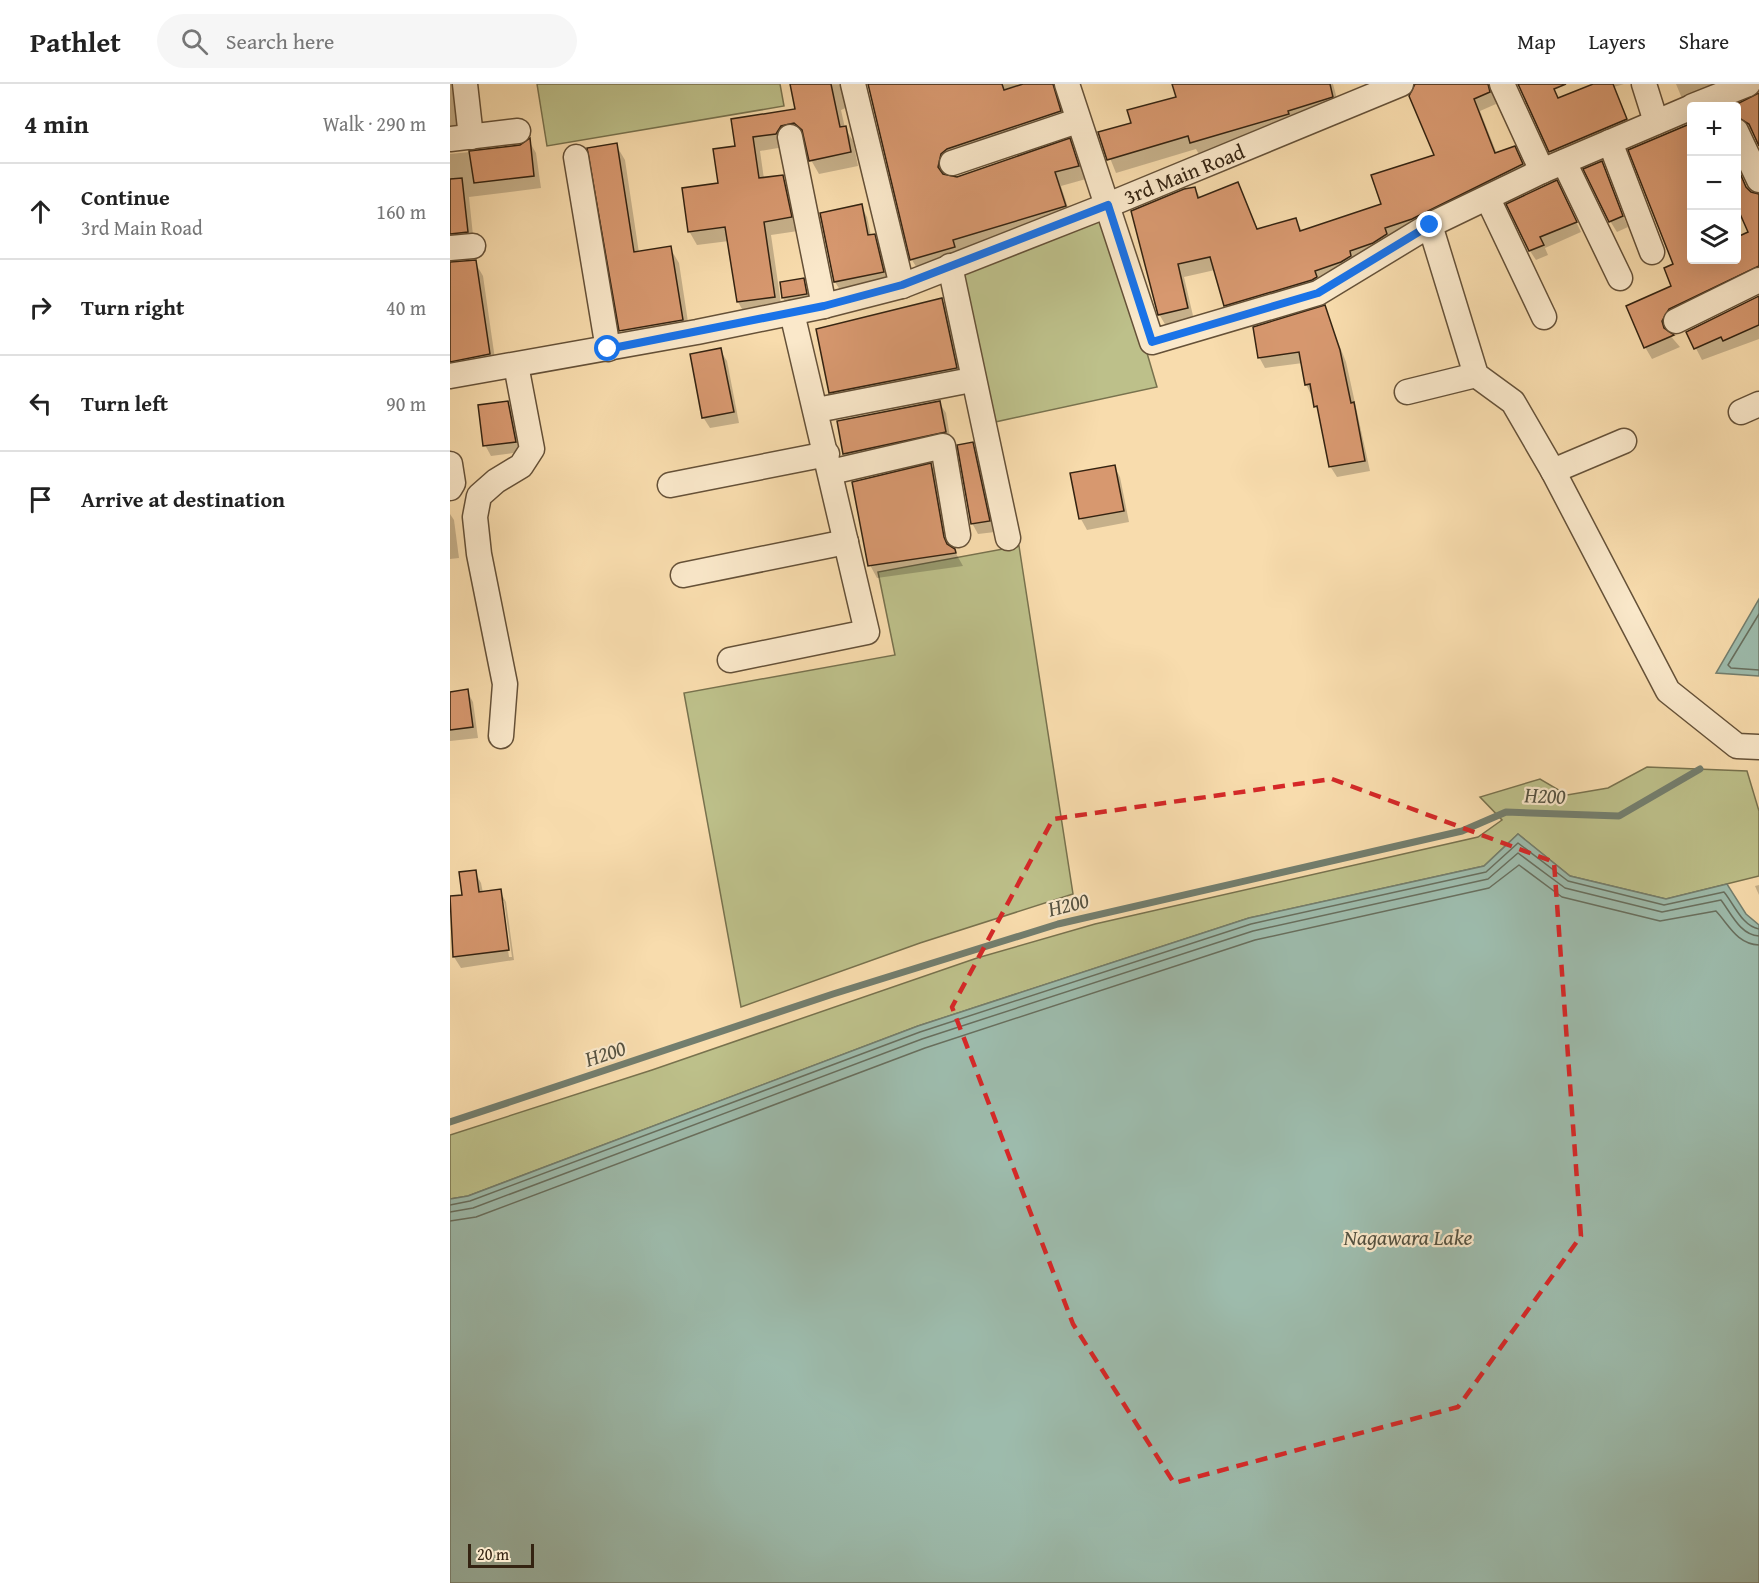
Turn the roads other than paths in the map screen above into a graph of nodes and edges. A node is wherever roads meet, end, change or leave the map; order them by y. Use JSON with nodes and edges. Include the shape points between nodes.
{"nodes":[{"id":1,"x":465,"y":84,"type":"edge"},
{"id":2,"x":854,"y":84,"type":"edge"},
{"id":3,"x":1067,"y":84,"type":"edge"},
{"id":4,"x":1401,"y":84,"type":"edge"},
{"id":5,"x":1502,"y":84,"type":"edge"},
{"id":6,"x":1644,"y":84,"type":"edge"},
{"id":7,"x":1748,"y":84,"type":"edge"},
{"id":8,"x":1356,"y":93,"type":"edge"},
{"id":9,"x":1723,"y":101,"type":"edge"},
{"id":10,"x":1687,"y":109,"type":"edge"},
{"id":11,"x":1077,"y":122,"type":"junction"},
{"id":12,"x":1656,"y":122,"type":"junction"},
{"id":13,"x":518,"y":131,"type":"dead end"},
{"id":14,"x":790,"y":136,"type":"dead end"},
{"id":15,"x":460,"y":138,"type":"edge"},
{"id":16,"x":1741,"y":140,"type":"edge"},
{"id":17,"x":1610,"y":142,"type":"junction"},
{"id":18,"x":576,"y":157,"type":"dead end"},
{"id":19,"x":951,"y":163,"type":"dead end"},
{"id":20,"x":1553,"y":166,"type":"junction"},
{"id":21,"x":1759,"y":180,"type":"edge"},
{"id":22,"x":1488,"y":199,"type":"junction"},
{"id":23,"x":1108,"y":205,"type":"junction"},
{"id":24,"x":1430,"y":225,"type":"junction"},
{"id":25,"x":1652,"y":252,"type":"dead end"},
{"id":26,"x":950,"y":266,"type":"junction"},
{"id":27,"x":1620,"y":278,"type":"dead end"},
{"id":28,"x":1759,"y":280,"type":"edge"},
{"id":29,"x":902,"y":285,"type":"junction"},
{"id":30,"x":824,"y":306,"type":"junction"},
{"id":31,"x":792,"y":313,"type":"junction"},
{"id":32,"x":1544,"y":317,"type":"dead end"},
{"id":33,"x":1676,"y":321,"type":"dead end"},
{"id":34,"x":608,"y":349,"type":"junction"},
{"id":35,"x":516,"y":365,"type":"junction"},
{"id":36,"x":1476,"y":375,"type":"junction"},
{"id":37,"x":450,"y":376,"type":"edge"},
{"id":38,"x":961,"y":382,"type":"dead end"},
{"id":39,"x":1407,"y":392,"type":"dead end"},
{"id":40,"x":817,"y":410,"type":"junction"},
{"id":41,"x":1624,"y":441,"type":"dead end"},
{"id":42,"x":829,"y":463,"type":"junction"},
{"id":43,"x":450,"y":464,"type":"edge"},
{"id":44,"x":1553,"y":471,"type":"junction"},
{"id":45,"x":670,"y":485,"type":"dead end"},
{"id":46,"x":450,"y":488,"type":"edge"},
{"id":47,"x":958,"y":535,"type":"dead end"},
{"id":48,"x":1008,"y":538,"type":"dead end"},
{"id":49,"x":846,"y":542,"type":"junction"},
{"id":50,"x":684,"y":575,"type":"dead end"},
{"id":51,"x":730,"y":660,"type":"dead end"},
{"id":52,"x":501,"y":736,"type":"dead end"},
{"id":53,"x":1759,"y":747,"type":"edge"}],
"edges":[{"from":1,"to":15,"type":"street"},
{"from":2,"to":29,"type":"street"},
{"from":3,"to":11,"type":"street"},
{"from":4,"to":8,"type":"street","name":"3rd Main Road"},
{"from":5,"to":20,"type":"street"},
{"from":6,"to":12,"type":"street"},
{"from":7,"to":9,"type":"street"},
{"from":8,"to":23,"type":"street","name":"3rd Main Road"},
{"from":10,"to":12,"type":"street"},
{"from":11,"to":19,"type":"street"},
{"from":11,"to":23,"type":"street"},
{"from":12,"to":17,"type":"street"},
{"from":13,"to":15,"type":"street"},
{"from":14,"to":30,"type":"street"},
{"from":16,"to":21,"type":"street"},
{"from":17,"to":20,"type":"street"},
{"from":17,"to":25,"type":"street"},
{"from":18,"to":34,"type":"street"},
{"from":20,"to":22,"type":"street"},
{"from":20,"to":27,"type":"street"},
{"from":22,"to":24,"type":"street"},
{"from":22,"to":32,"type":"street"},
{"from":23,"to":24,"type":"street","via":[[1152,342],[1318,293]]},
{"from":23,"to":26,"type":"street","name":"3rd Main Road"},
{"from":24,"to":36,"type":"street"},
{"from":26,"to":29,"type":"street","name":"3rd Main Road"},
{"from":26,"to":48,"type":"street"},
{"from":28,"to":33,"type":"street"},
{"from":29,"to":30,"type":"street","name":"3rd Main Road"},
{"from":30,"to":31,"type":"street","name":"3rd Main Road"},
{"from":31,"to":34,"type":"street","name":"3rd Main Road"},
{"from":31,"to":40,"type":"street"},
{"from":34,"to":35,"type":"street","name":"3rd Main Road"},
{"from":35,"to":37,"type":"street","name":"3rd Main Road"},
{"from":35,"to":52,"type":"street","via":[[532,449],[521,466],[479,496],[475,517],[505,684]]},
{"from":36,"to":39,"type":"street"},
{"from":36,"to":44,"type":"street","via":[[1513,402]]},
{"from":38,"to":40,"type":"street"},
{"from":40,"to":42,"type":"street"},
{"from":41,"to":44,"type":"street"},
{"from":42,"to":45,"type":"street"},
{"from":42,"to":47,"type":"street","via":[[943,446]]},
{"from":42,"to":49,"type":"street"},
{"from":43,"to":46,"type":"street"},
{"from":44,"to":53,"type":"street","via":[[1668,691],[1737,746]]},
{"from":49,"to":50,"type":"street"},
{"from":49,"to":51,"type":"street","via":[[867,632]]}]}
